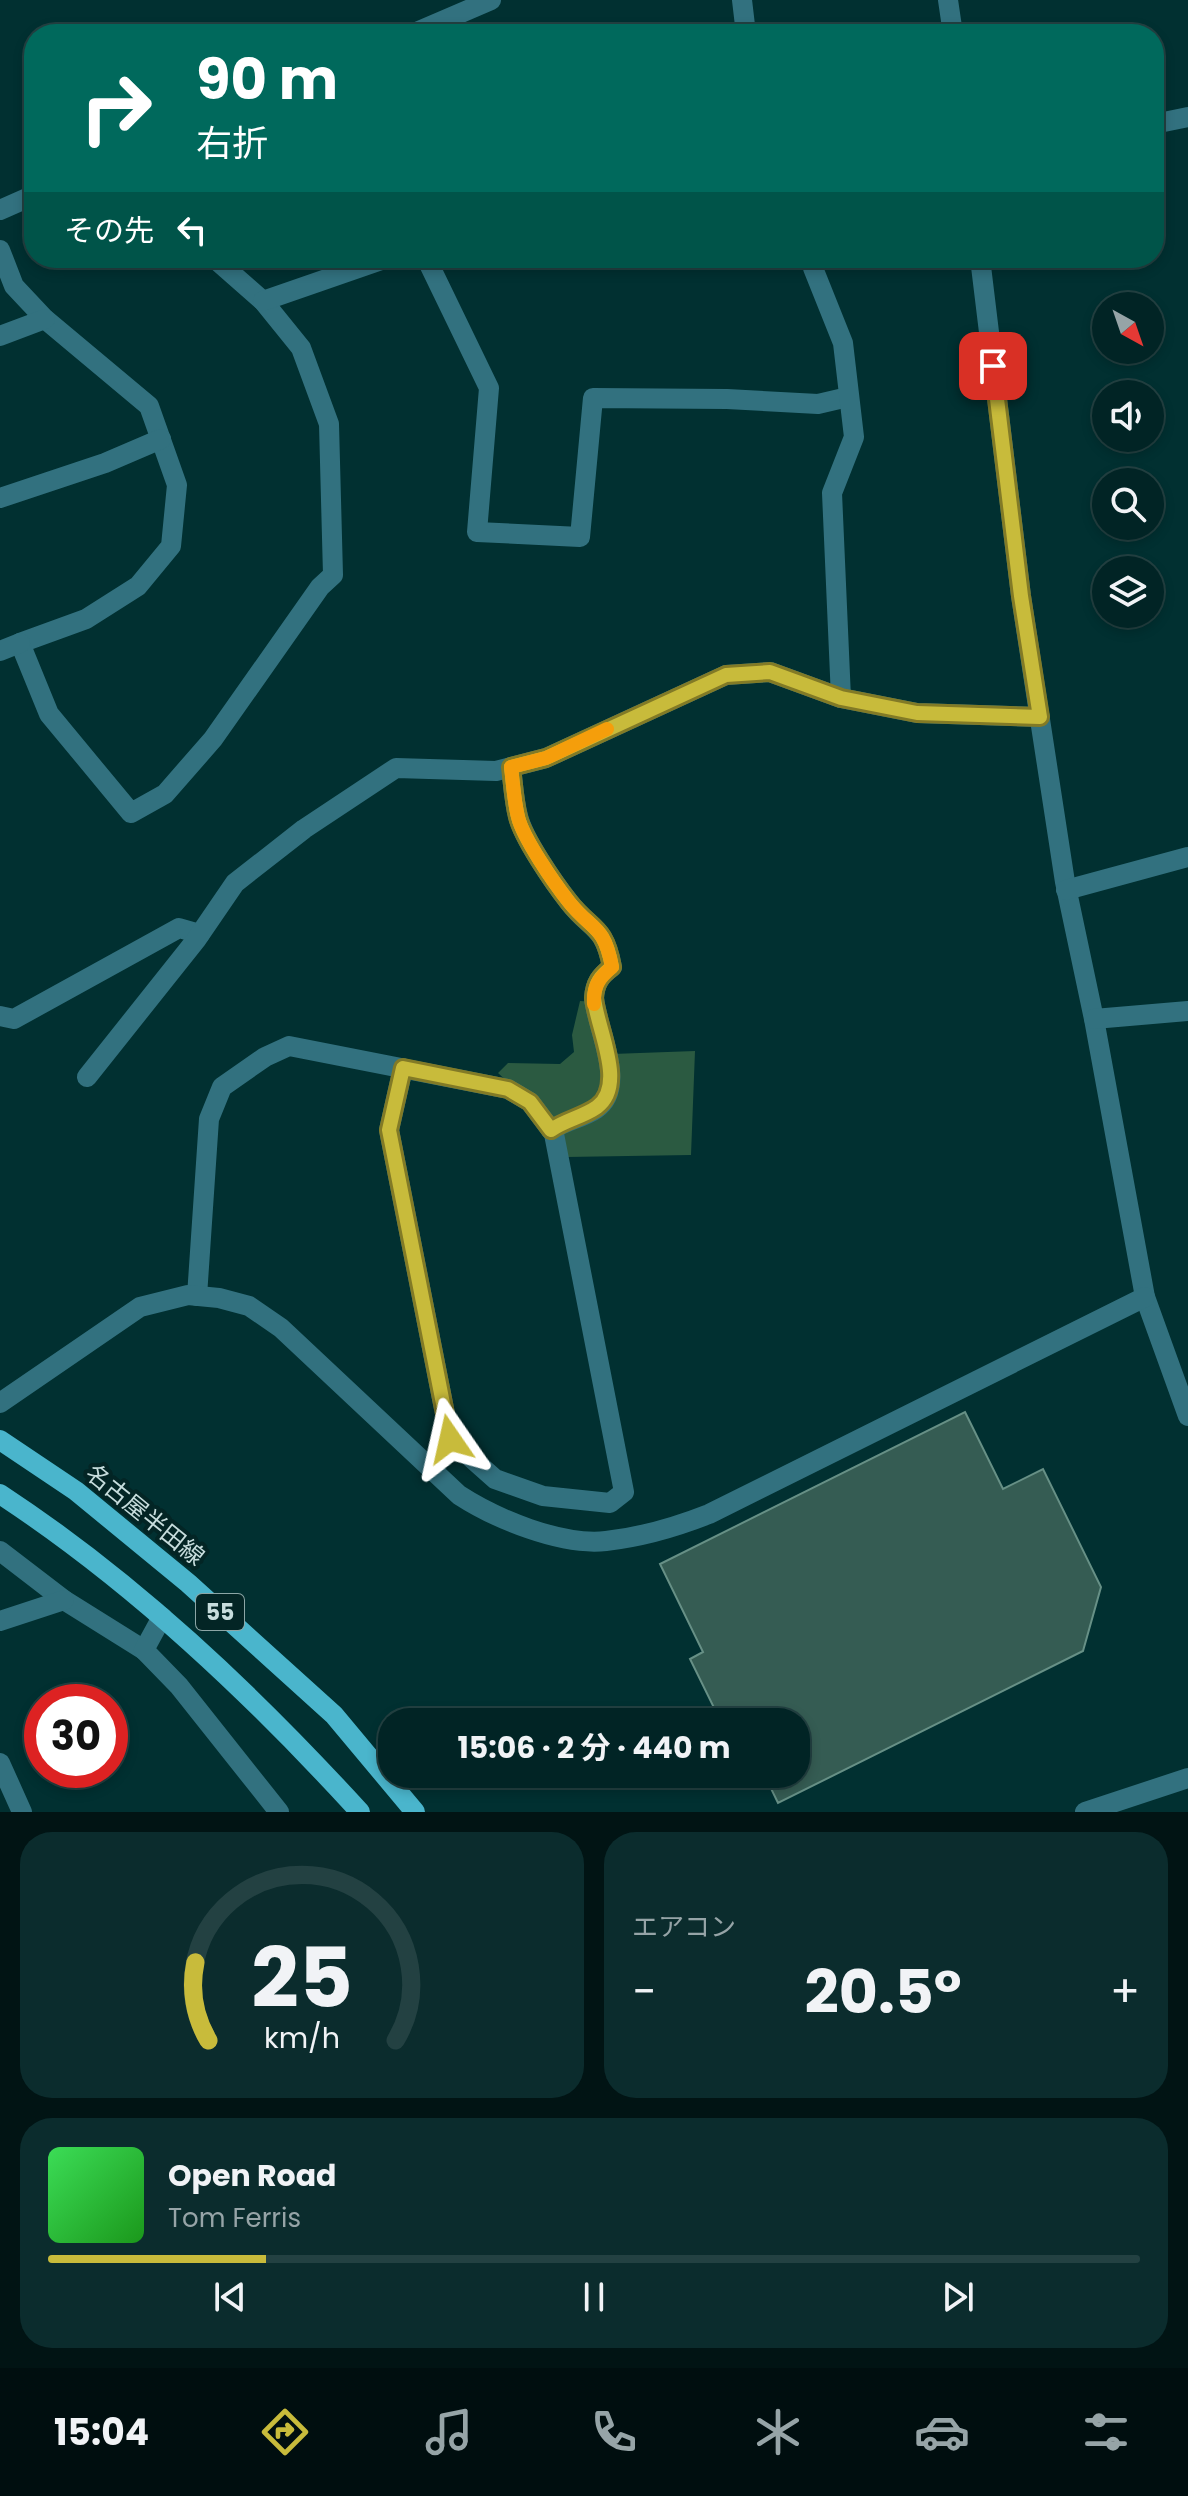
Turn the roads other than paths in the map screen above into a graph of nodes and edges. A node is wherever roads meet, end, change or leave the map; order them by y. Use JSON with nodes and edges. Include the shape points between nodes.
{"nodes":[{"id":1,"x":491,"y":0,"type":"edge"},
{"id":2,"x":742,"y":0,"type":"edge"},
{"id":3,"x":948,"y":0,"type":"edge"},
{"id":4,"x":435,"y":24,"type":"edge"},
{"id":5,"x":745,"y":24,"type":"edge"},
{"id":6,"x":952,"y":24,"type":"edge"},
{"id":7,"x":1188,"y":117,"type":"edge"},
{"id":8,"x":1164,"y":122,"type":"edge"},
{"id":9,"x":24,"y":199,"type":"edge"},
{"id":10,"x":0,"y":210,"type":"edge"},
{"id":11,"x":0,"y":250,"type":"edge"},
{"id":12,"x":225,"y":268,"type":"edge"},
{"id":13,"x":358,"y":268,"type":"edge"},
{"id":14,"x":431,"y":268,"type":"edge"},
{"id":15,"x":813,"y":268,"type":"dead end"},
{"id":16,"x":981,"y":268,"type":"edge"},
{"id":17,"x":263,"y":301,"type":"junction"},
{"id":18,"x":45,"y":319,"type":"junction"},
{"id":19,"x":0,"y":336,"type":"edge"},
{"id":20,"x":848,"y":397,"type":"junction"},
{"id":21,"x":161,"y":439,"type":"junction"},
{"id":22,"x":0,"y":498,"type":"edge"},
{"id":23,"x":20,"y":643,"type":"junction"},
{"id":24,"x":0,"y":651,"type":"edge"},
{"id":25,"x":841,"y":698,"type":"junction"},
{"id":26,"x":1040,"y":717,"type":"junction"},
{"id":27,"x":511,"y":767,"type":"junction"},
{"id":28,"x":1188,"y":857,"type":"edge"},
{"id":29,"x":1066,"y":890,"type":"junction"},
{"id":30,"x":200,"y":934,"type":"junction"},
{"id":31,"x":1188,"y":1011,"type":"edge"},
{"id":32,"x":0,"y":1016,"type":"edge"},
{"id":33,"x":1094,"y":1019,"type":"junction"},
{"id":34,"x":403,"y":1068,"type":"junction"},
{"id":35,"x":87,"y":1077,"type":"dead end"},
{"id":36,"x":551,"y":1130,"type":"junction"},
{"id":37,"x":197,"y":1296,"type":"junction"},
{"id":38,"x":1145,"y":1297,"type":"junction"},
{"id":39,"x":0,"y":1403,"type":"edge"},
{"id":40,"x":1188,"y":1416,"type":"edge"},
{"id":41,"x":0,"y":1440,"type":"edge"},
{"id":42,"x":0,"y":1494,"type":"edge"},
{"id":43,"x":0,"y":1551,"type":"edge"},
{"id":44,"x":64,"y":1600,"type":"junction"},
{"id":45,"x":162,"y":1617,"type":"junction"},
{"id":46,"x":0,"y":1621,"type":"edge"},
{"id":47,"x":144,"y":1650,"type":"junction"},
{"id":48,"x":0,"y":1763,"type":"edge"},
{"id":49,"x":1188,"y":1778,"type":"edge"},
{"id":50,"x":22,"y":1812,"type":"edge"},
{"id":51,"x":279,"y":1812,"type":"edge"},
{"id":52,"x":360,"y":1812,"type":"edge"},
{"id":53,"x":415,"y":1812,"type":"edge"},
{"id":54,"x":1085,"y":1812,"type":"edge"}],
"edges":[{"from":1,"to":4,"type":"street"},
{"from":2,"to":5,"type":"street"},
{"from":3,"to":6,"type":"street"},
{"from":7,"to":8,"type":"street"},
{"from":9,"to":10,"type":"street"},
{"from":11,"to":18,"type":"street","via":[[14,286]]},
{"from":12,"to":17,"type":"street"},
{"from":13,"to":17,"type":"street"},
{"from":14,"to":20,"type":"street","via":[[489,388],[477,532],[580,537],[593,398],[818,404]]},
{"from":15,"to":20,"type":"street","via":[[843,343]]},
{"from":16,"to":26,"type":"street"},
{"from":17,"to":23,"type":"street","via":[[301,348],[329,424],[333,575],[213,739],[165,794],[131,813],[49,714]]},
{"from":18,"to":19,"type":"street"},
{"from":18,"to":21,"type":"street","via":[[149,406]]},
{"from":20,"to":25,"type":"street","via":[[854,437],[832,493]]},
{"from":21,"to":22,"type":"street"},
{"from":21,"to":23,"type":"street","via":[[177,485],[171,546],[138,586],[86,619]]},
{"from":23,"to":24,"type":"street"},
{"from":25,"to":26,"type":"street","via":[[917,713]]},
{"from":25,"to":27,"type":"street","via":[[770,672],[726,675],[546,758]]},
{"from":26,"to":29,"type":"street"},
{"from":27,"to":30,"type":"street","via":[[396,768],[235,883]]},
{"from":27,"to":36,"type":"street","via":[[523,831],[570,903],[598,928],[612,967],[594,987],[611,1088],[594,1110]]},
{"from":28,"to":29,"type":"street"},
{"from":29,"to":33,"type":"street"},
{"from":30,"to":32,"type":"street","via":[[179,928],[14,1019]]},
{"from":30,"to":35,"type":"street"},
{"from":31,"to":33,"type":"street"},
{"from":33,"to":38,"type":"street"},
{"from":34,"to":36,"type":"street","via":[[508,1089],[530,1102]]},
{"from":34,"to":36,"type":"street","via":[[389,1130],[450,1439],[495,1479],[543,1496],[610,1503],[624,1492]]},
{"from":34,"to":37,"type":"street","via":[[289,1046],[222,1087],[209,1119]]},
{"from":37,"to":38,"type":"street","via":[[249,1306],[281,1328],[459,1495],[485,1512],[530,1530],[604,1542],[674,1528],[709,1514]]},
{"from":37,"to":39,"type":"street","via":[[140,1307]]},
{"from":38,"to":40,"type":"street"},
{"from":41,"to":53,"type":"main road","name":"名古屋半田線","number":"55","via":[[76,1491],[199,1593],[334,1715]]},
{"from":42,"to":45,"type":"main road","number":"55","via":[[51,1527]]},
{"from":43,"to":44,"type":"street"},
{"from":44,"to":46,"type":"street"},
{"from":44,"to":47,"type":"street"},
{"from":45,"to":47,"type":"street"},
{"from":45,"to":52,"type":"main road","number":"55","via":[[296,1742]]},
{"from":47,"to":51,"type":"street"},
{"from":48,"to":50,"type":"street"},
{"from":49,"to":54,"type":"street"}]}
